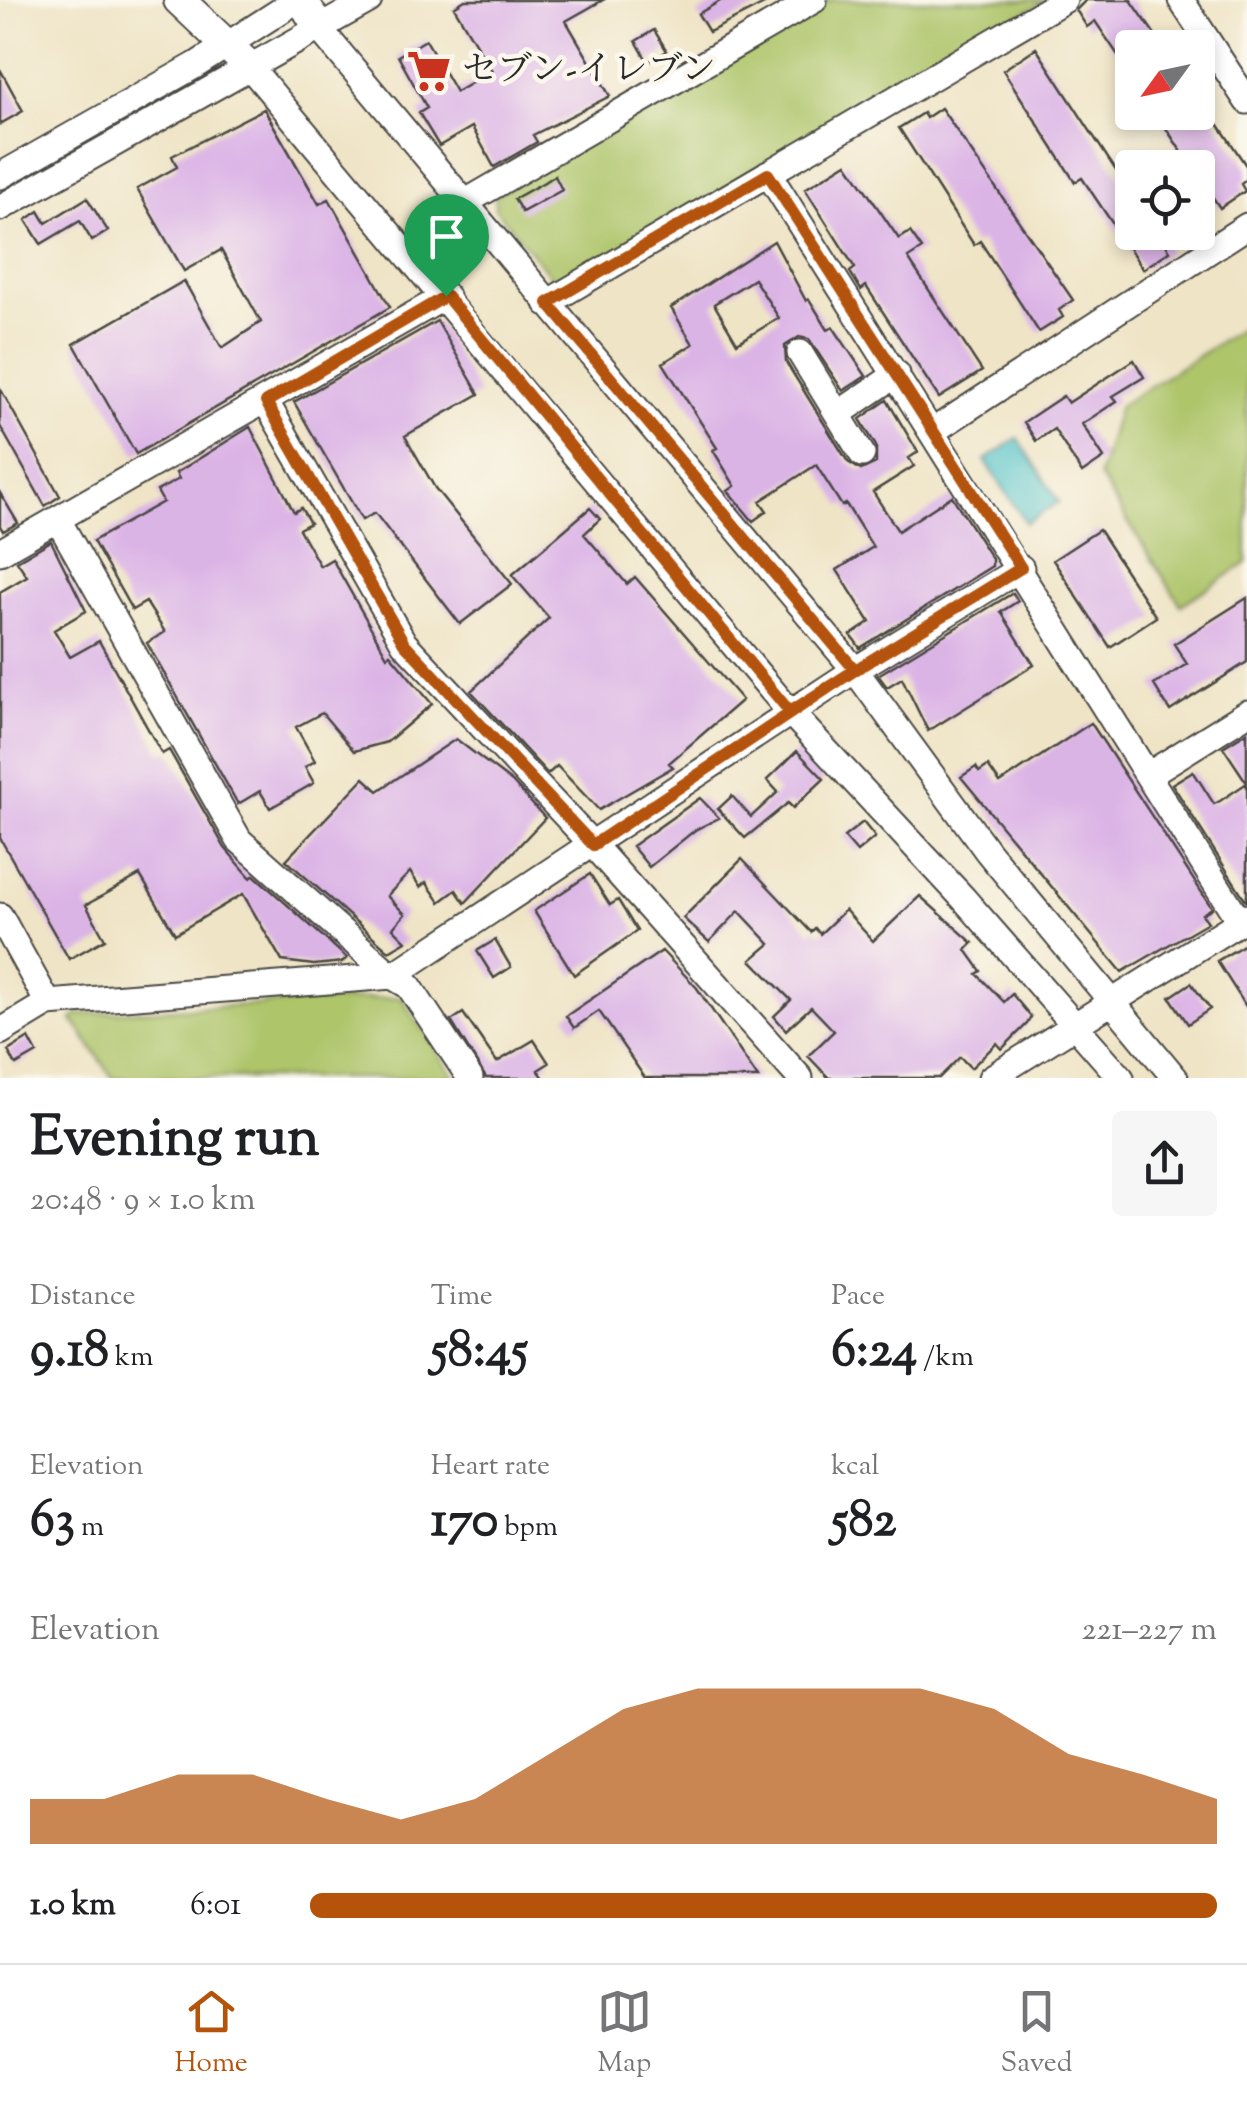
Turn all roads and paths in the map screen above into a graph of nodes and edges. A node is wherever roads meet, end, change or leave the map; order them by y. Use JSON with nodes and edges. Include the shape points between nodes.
{"nodes":[{"id":1,"x":179,"y":0,"type":"edge"},
{"id":2,"x":299,"y":0,"type":"edge"},
{"id":3,"x":369,"y":0,"type":"edge"},
{"id":4,"x":814,"y":0,"type":"edge"},
{"id":5,"x":1064,"y":0,"type":"edge"},
{"id":6,"x":1180,"y":0,"type":"edge"},
{"id":7,"x":320,"y":28,"type":"junction"},
{"id":8,"x":238,"y":57,"type":"junction"},
{"id":9,"x":1247,"y":102,"type":"edge"},
{"id":10,"x":768,"y":174,"type":"junction"},
{"id":11,"x":0,"y":176,"type":"edge"},
{"id":12,"x":464,"y":204,"type":"junction"},
{"id":13,"x":0,"y":208,"type":"edge"},
{"id":14,"x":1247,"y":226,"type":"edge"},
{"id":15,"x":446,"y":296,"type":"junction"},
{"id":16,"x":548,"y":303,"type":"junction"},
{"id":17,"x":800,"y":352,"type":"dead end"},
{"id":18,"x":897,"y":374,"type":"junction"},
{"id":19,"x":266,"y":402,"type":"junction"},
{"id":20,"x":838,"y":414,"type":"junction"},
{"id":21,"x":933,"y":431,"type":"junction"},
{"id":22,"x":862,"y":454,"type":"dead end"},
{"id":23,"x":58,"y":520,"type":"junction"},
{"id":24,"x":0,"y":552,"type":"edge"},
{"id":25,"x":1021,"y":568,"type":"junction"},
{"id":26,"x":855,"y":670,"type":"junction"},
{"id":27,"x":790,"y":712,"type":"junction"},
{"id":28,"x":1247,"y":713,"type":"edge"},
{"id":29,"x":1148,"y":775,"type":"junction"},
{"id":30,"x":593,"y":845,"type":"junction"},
{"id":31,"x":0,"y":916,"type":"edge"},
{"id":32,"x":1244,"y":920,"type":"edge"},
{"id":33,"x":392,"y":976,"type":"junction"},
{"id":34,"x":1113,"y":1002,"type":"junction"},
{"id":35,"x":48,"y":1003,"type":"junction"},
{"id":36,"x":1075,"y":1026,"type":"junction"},
{"id":37,"x":0,"y":1032,"type":"edge"},
{"id":38,"x":470,"y":1078,"type":"edge"},
{"id":39,"x":800,"y":1078,"type":"edge"},
{"id":40,"x":991,"y":1078,"type":"edge"},
{"id":41,"x":1121,"y":1078,"type":"edge"},
{"id":42,"x":1174,"y":1078,"type":"edge"}],
"edges":[{"from":1,"to":8,"type":"main road"},
{"from":2,"to":7,"type":"main road"},
{"from":2,"to":8,"type":"street"},
{"from":3,"to":7,"type":"street"},
{"from":4,"to":12,"type":"street"},
{"from":5,"to":10,"type":"street"},
{"from":6,"to":9,"type":"street"},
{"from":7,"to":8,"type":"street"},
{"from":7,"to":12,"type":"street"},
{"from":8,"to":11,"type":"street"},
{"from":8,"to":13,"type":"street"},
{"from":8,"to":15,"type":"street"},
{"from":10,"to":16,"type":"street"},
{"from":10,"to":18,"type":"street"},
{"from":12,"to":16,"type":"street"},
{"from":14,"to":21,"type":"street"},
{"from":15,"to":19,"type":"street"},
{"from":15,"to":27,"type":"street"},
{"from":16,"to":26,"type":"street"},
{"from":17,"to":20,"type":"street"},
{"from":18,"to":20,"type":"street"},
{"from":18,"to":21,"type":"street"},
{"from":19,"to":23,"type":"street"},
{"from":19,"to":30,"type":"street","via":[[404,643]]},
{"from":20,"to":22,"type":"street"},
{"from":21,"to":25,"type":"street"},
{"from":23,"to":24,"type":"street"},
{"from":23,"to":33,"type":"street","via":[[239,840]]},
{"from":25,"to":26,"type":"street"},
{"from":25,"to":29,"type":"street"},
{"from":26,"to":27,"type":"street"},
{"from":26,"to":34,"type":"street","via":[[988,852]]},
{"from":27,"to":30,"type":"street"},
{"from":27,"to":36,"type":"street"},
{"from":28,"to":29,"type":"street"},
{"from":29,"to":32,"type":"street"},
{"from":30,"to":33,"type":"street"},
{"from":30,"to":39,"type":"street"},
{"from":31,"to":35,"type":"street"},
{"from":32,"to":34,"type":"street"},
{"from":33,"to":35,"type":"street"},
{"from":33,"to":38,"type":"street","via":[[409,986]]},
{"from":34,"to":36,"type":"street"},
{"from":34,"to":42,"type":"street"},
{"from":35,"to":37,"type":"street"},
{"from":36,"to":40,"type":"street"},
{"from":36,"to":41,"type":"street"}]}
